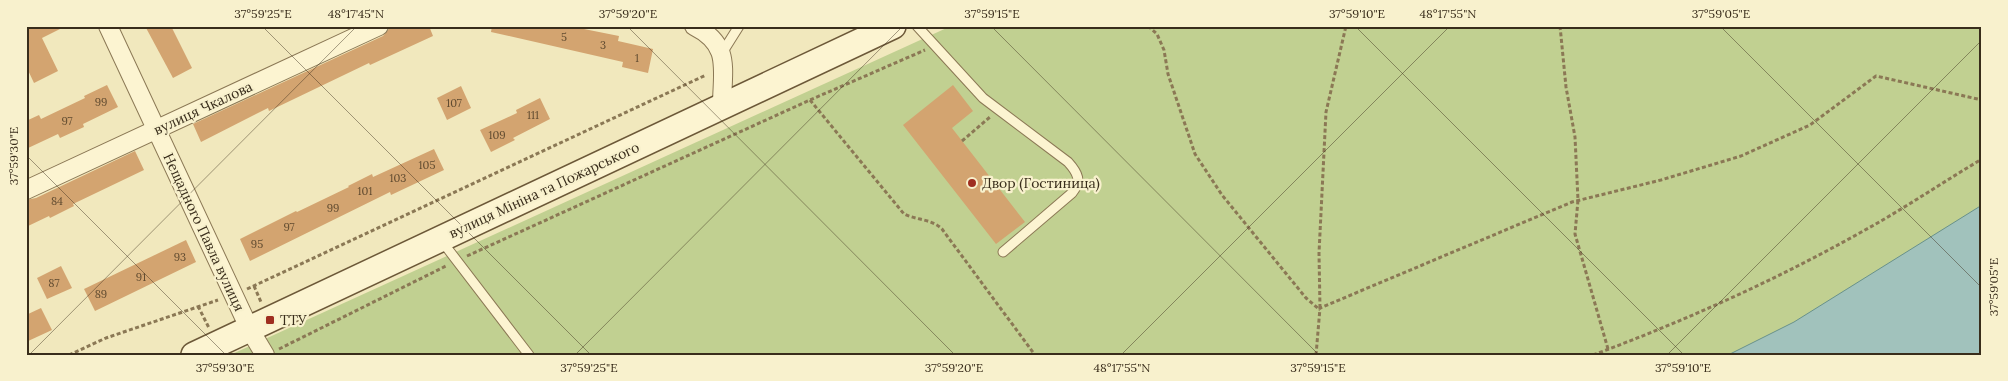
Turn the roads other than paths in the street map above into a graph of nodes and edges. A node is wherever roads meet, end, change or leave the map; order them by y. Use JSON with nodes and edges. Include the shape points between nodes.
{"nodes":[{"id":1,"x":108,"y":26,"type":"edge"},
{"id":2,"x":379,"y":26,"type":"edge"},
{"id":3,"x":694,"y":26,"type":"edge"},
{"id":4,"x":739,"y":26,"type":"edge"},
{"id":5,"x":893,"y":26,"type":"edge"},
{"id":6,"x":917,"y":26,"type":"edge"},
{"id":7,"x":722,"y":60,"type":"junction"},
{"id":8,"x":722,"y":106,"type":"junction"},
{"id":9,"x":156,"y":130,"type":"junction"},
{"id":10,"x":26,"y":190,"type":"edge"},
{"id":11,"x":440,"y":239,"type":"junction"},
{"id":12,"x":1003,"y":252,"type":"dead end"},
{"id":13,"x":250,"y":330,"type":"junction"},
{"id":14,"x":270,"y":353,"type":"edge"},
{"id":15,"x":194,"y":355,"type":"edge"},
{"id":16,"x":529,"y":355,"type":"edge"}],
"edges":[{"from":1,"to":9,"type":"street","name":"Нещадного Павла вулиця"},
{"from":2,"to":9,"type":"street","name":"вулиця Чкалова"},
{"from":3,"to":7,"type":"street","via":[[714,40]]},
{"from":4,"to":7,"type":"lane"},
{"from":5,"to":8,"type":"street","name":"вулиця Мініна та Пожарського"},
{"from":6,"to":12,"type":"lane","via":[[967,83],[998,111],[1076,170],[1079,179],[1072,193]]},
{"from":7,"to":8,"type":"street"},
{"from":8,"to":11,"type":"street","name":"вулиця Мініна та Пожарського"},
{"from":9,"to":10,"type":"street","name":"вулиця Чкалова"},
{"from":9,"to":13,"type":"street","name":"Нещадного Павла вулиця"},
{"from":11,"to":13,"type":"street","name":"вулиця Мініна та Пожарського"},
{"from":11,"to":16,"type":"lane"},
{"from":13,"to":14,"type":"street","name":"Нещадного Павла вулиця"},
{"from":13,"to":15,"type":"street","name":"вулиця Мініна та Пожарського"}]}
